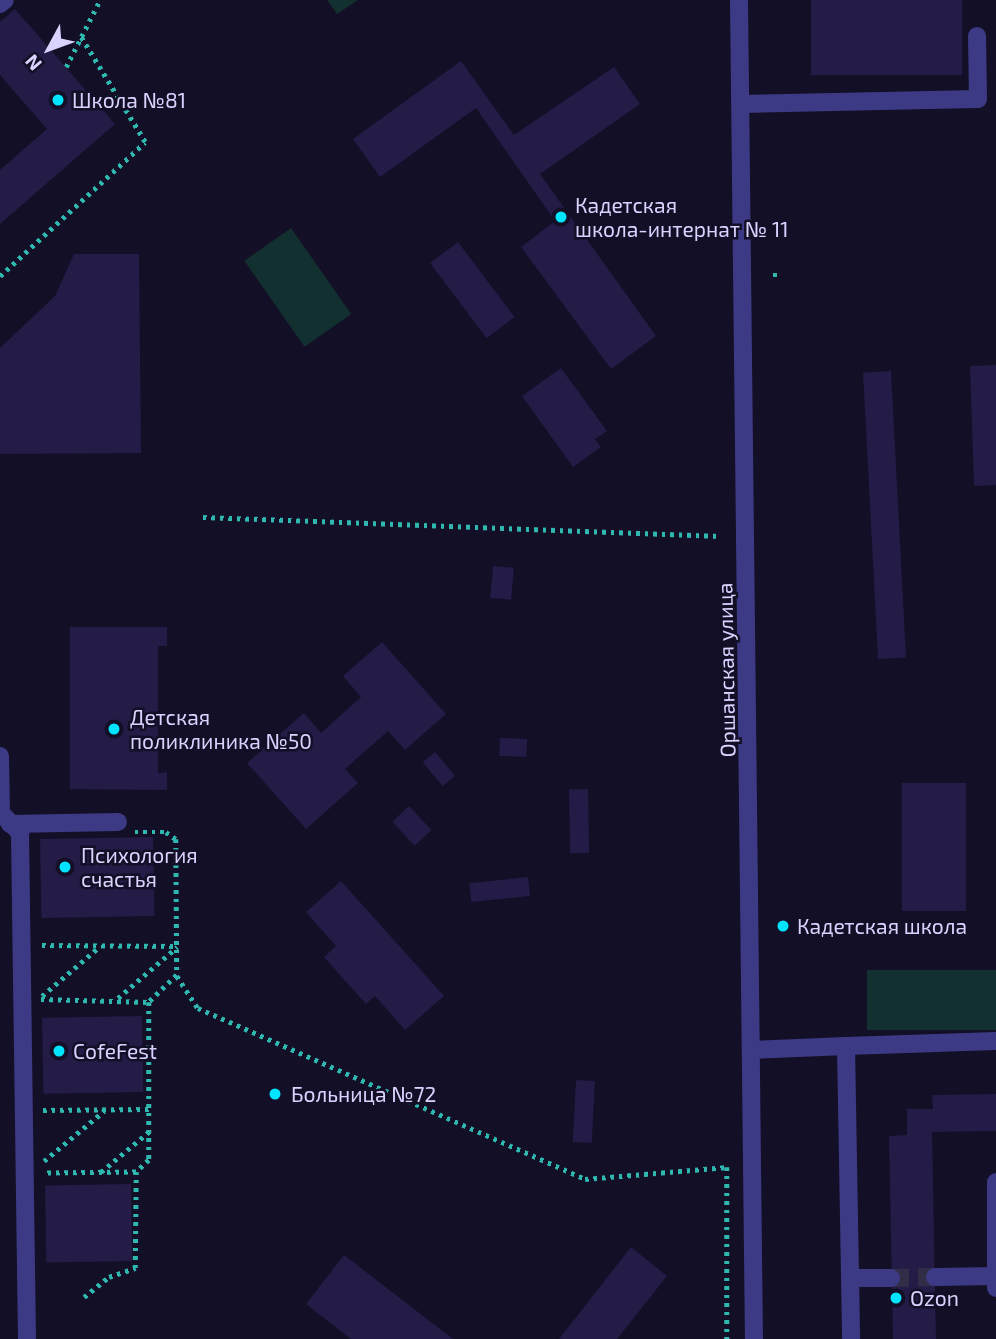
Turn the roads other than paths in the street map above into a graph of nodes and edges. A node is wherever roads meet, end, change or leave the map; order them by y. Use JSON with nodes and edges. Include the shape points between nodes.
{"nodes":[{"id":1,"x":5,"y":0,"type":"edge"},
{"id":2,"x":739,"y":0,"type":"edge"},
{"id":3,"x":0,"y":4,"type":"edge"},
{"id":4,"x":977,"y":36,"type":"dead end"},
{"id":5,"x":741,"y":104,"type":"junction"},
{"id":6,"x":0,"y":739,"type":"edge"},
{"id":7,"x":0,"y":756,"type":"edge"},
{"id":8,"x":1,"y":807,"type":"edge"},
{"id":9,"x":118,"y":822,"type":"road end"},
{"id":10,"x":10,"y":824,"type":"junction"},
{"id":11,"x":996,"y":1041,"type":"edge"},
{"id":12,"x":846,"y":1045,"type":"junction"},
{"id":13,"x":753,"y":1050,"type":"junction"},
{"id":14,"x":996,"y":1182,"type":"edge"},
{"id":15,"x":996,"y":1276,"type":"edge"},
{"id":16,"x":935,"y":1277,"type":"tunnel mouth"},
{"id":17,"x":891,"y":1278,"type":"tunnel mouth"},
{"id":18,"x":850,"y":1279,"type":"junction"},
{"id":19,"x":996,"y":1288,"type":"edge"},
{"id":20,"x":27,"y":1339,"type":"edge"},
{"id":21,"x":754,"y":1339,"type":"edge"},
{"id":22,"x":851,"y":1339,"type":"edge"}],
"edges":[{"from":1,"to":3,"type":"street"},
{"from":2,"to":5,"type":"street","name":"Оршанская улица"},
{"from":4,"to":5,"type":"street","via":[[978,99]]},
{"from":5,"to":13,"type":"street","name":"Оршанская улица"},
{"from":6,"to":7,"type":"street"},
{"from":7,"to":8,"type":"street"},
{"from":8,"to":10,"type":"street"},
{"from":9,"to":10,"type":"street"},
{"from":10,"to":20,"type":"street","via":[[20,833],[21,945],[30,999],[24,1111]]},
{"from":11,"to":12,"type":"street"},
{"from":12,"to":13,"type":"street"},
{"from":12,"to":18,"type":"street"},
{"from":13,"to":21,"type":"street","name":"Оршанская улица"},
{"from":14,"to":15,"type":"street"},
{"from":15,"to":16,"type":"street"},
{"from":15,"to":19,"type":"street"},
{"from":17,"to":18,"type":"street"},
{"from":18,"to":22,"type":"street"}]}
